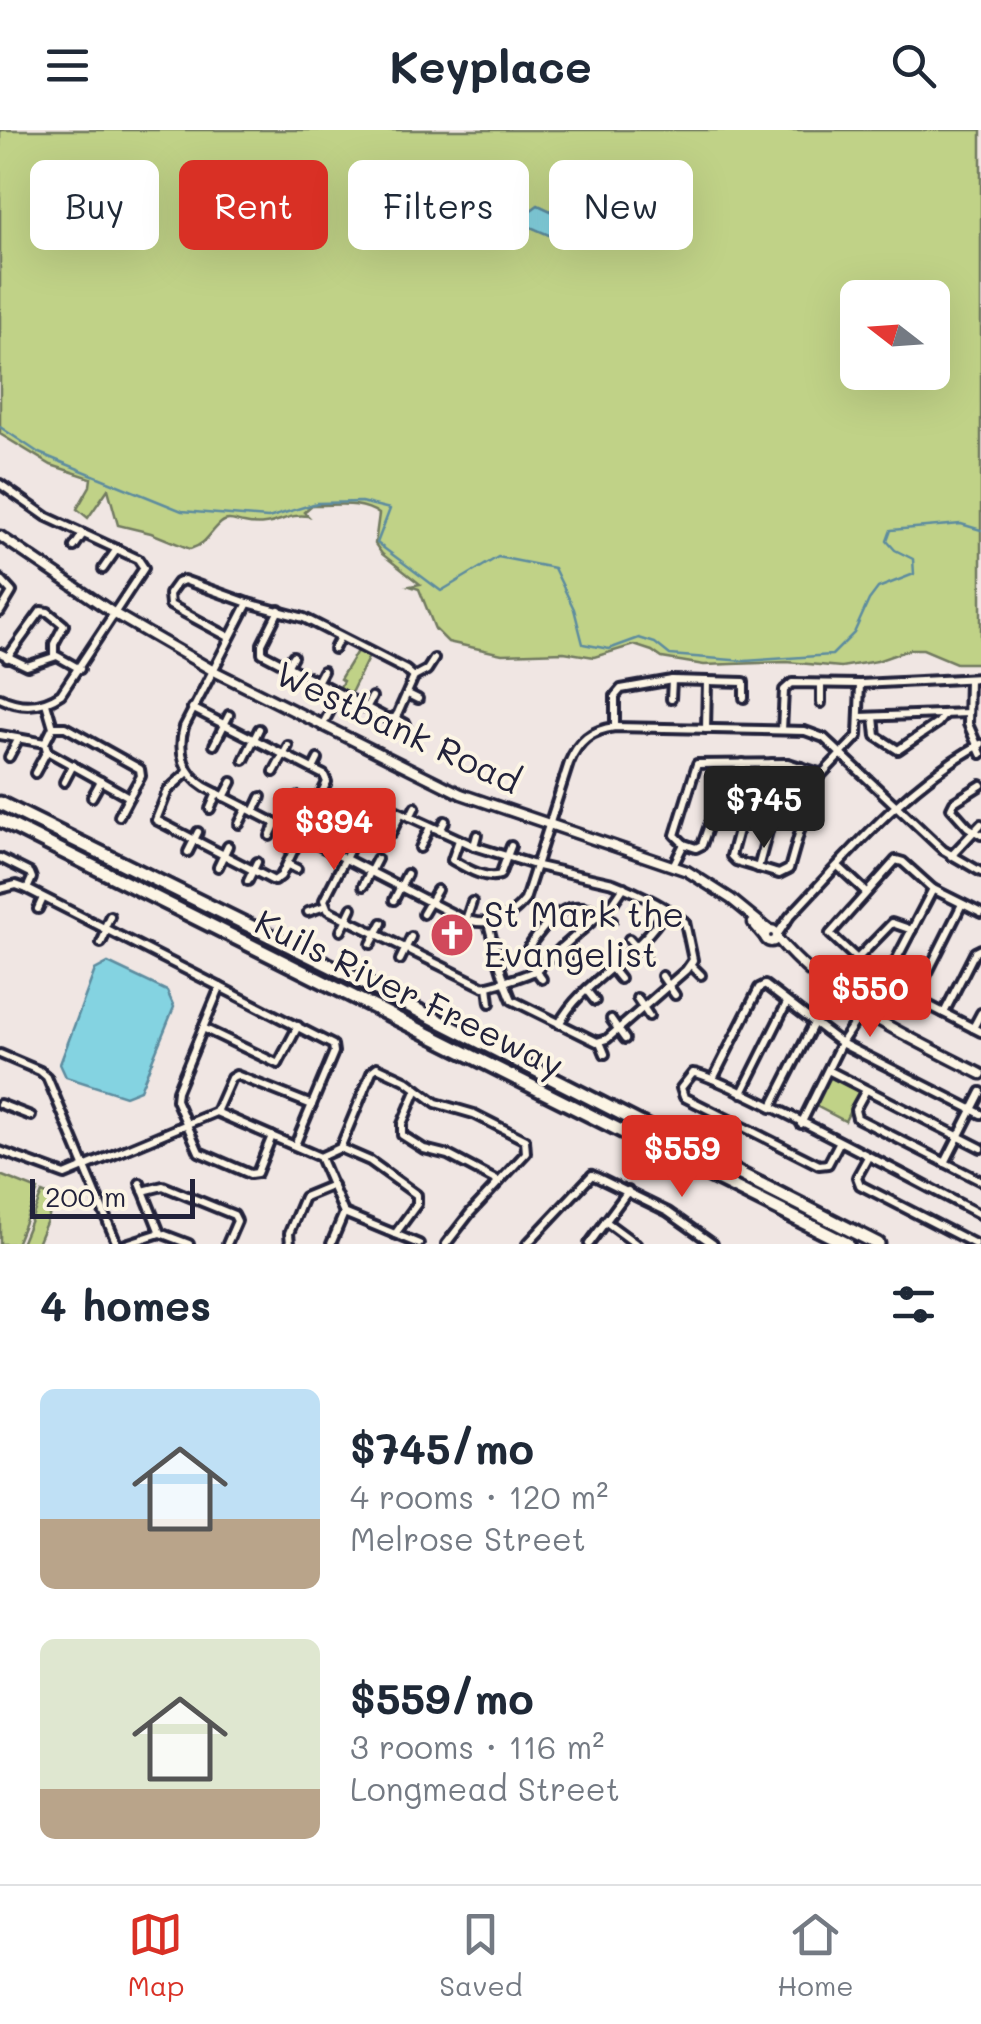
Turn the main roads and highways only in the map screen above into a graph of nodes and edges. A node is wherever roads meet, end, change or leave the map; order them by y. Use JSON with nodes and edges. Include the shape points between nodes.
{"nodes":[{"id":1,"x":4,"y":803,"type":"edge"},
{"id":2,"x":0,"y":822,"type":"edge"},
{"id":3,"x":847,"y":1244,"type":"edge"},
{"id":4,"x":878,"y":1244,"type":"edge"}],
"edges":[{"from":1,"to":4,"type":"highway","name":"Kuils River Freeway"},
{"from":2,"to":3,"type":"highway","name":"Kuils River Freeway"}]}
